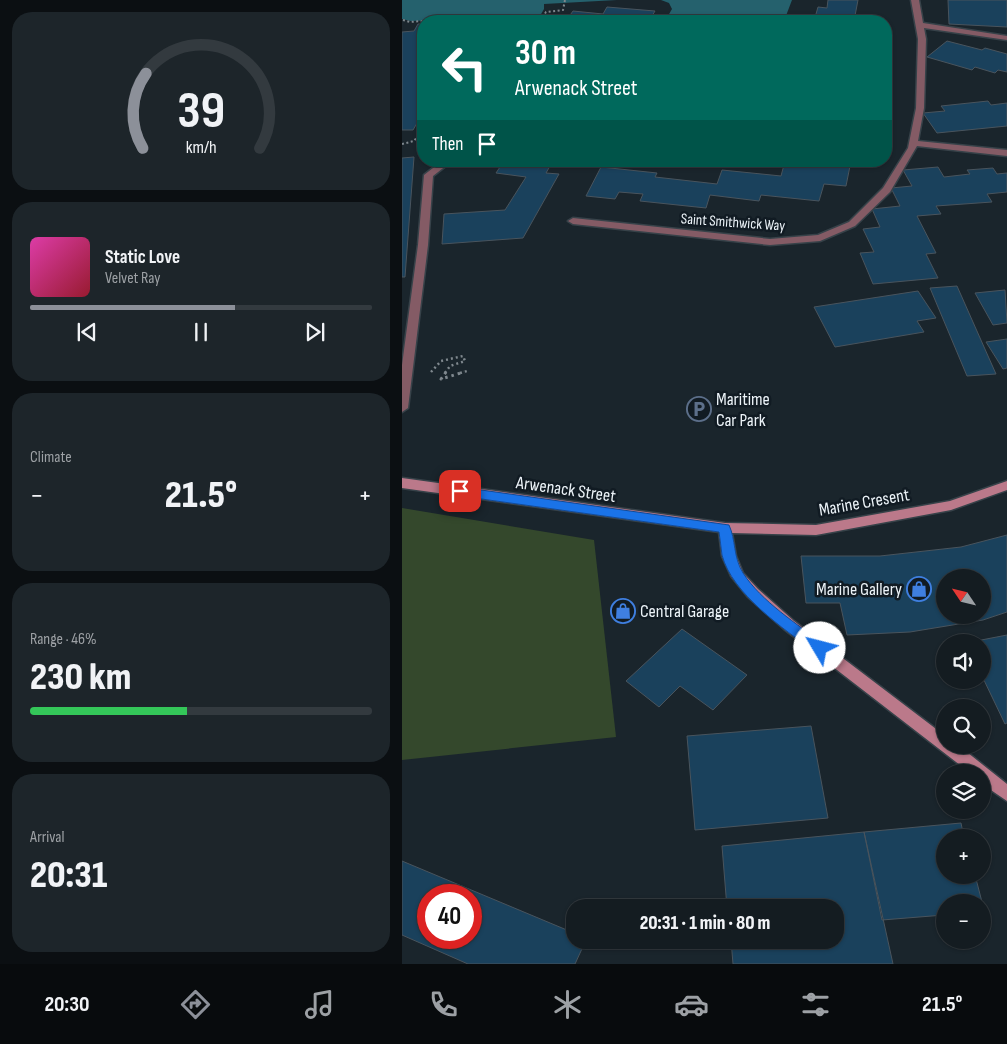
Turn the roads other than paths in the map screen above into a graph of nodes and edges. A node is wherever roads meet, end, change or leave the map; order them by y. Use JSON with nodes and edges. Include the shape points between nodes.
{"nodes":[{"id":1,"x":915,"y":0,"type":"edge"},
{"id":2,"x":919,"y":25,"type":"junction"},
{"id":3,"x":1006,"y":38,"type":"edge"},
{"id":4,"x":913,"y":143,"type":"junction"},
{"id":5,"x":1006,"y":153,"type":"edge"},
{"id":6,"x":440,"y":167,"type":"edge"},
{"id":7,"x":574,"y":221,"type":"dead end"},
{"id":8,"x":402,"y":408,"type":"edge"},
{"id":9,"x":402,"y":483,"type":"edge"},
{"id":10,"x":1006,"y":485,"type":"edge"},
{"id":11,"x":725,"y":528,"type":"junction"},
{"id":12,"x":936,"y":737,"type":"edge"},
{"id":13,"x":957,"y":754,"type":"edge"},
{"id":14,"x":970,"y":764,"type":"edge"},
{"id":15,"x":991,"y":781,"type":"edge"},
{"id":16,"x":1006,"y":794,"type":"edge"}],
"edges":[{"from":1,"to":2,"type":"street","name":"Saint Smithwick Way"},
{"from":2,"to":3,"type":"street"},
{"from":2,"to":4,"type":"street","name":"Saint Smithwick Way","via":[[922,39],[920,108]]},
{"from":4,"to":5,"type":"street"},
{"from":4,"to":7,"type":"street","name":"Saint Smithwick Way","via":[[886,190],[852,224],[820,238],[770,242]]},
{"from":6,"to":8,"type":"street","via":[[429,175],[422,259]]},
{"from":9,"to":11,"type":"street","name":"Arwenack Street"},
{"from":10,"to":11,"type":"street","name":"Marine Cresent","via":[[952,505],[816,530]]},
{"from":11,"to":12,"type":"street","via":[[729,556],[738,576],[753,593],[789,625]]},
{"from":13,"to":14,"type":"street"},
{"from":15,"to":16,"type":"street"}]}
